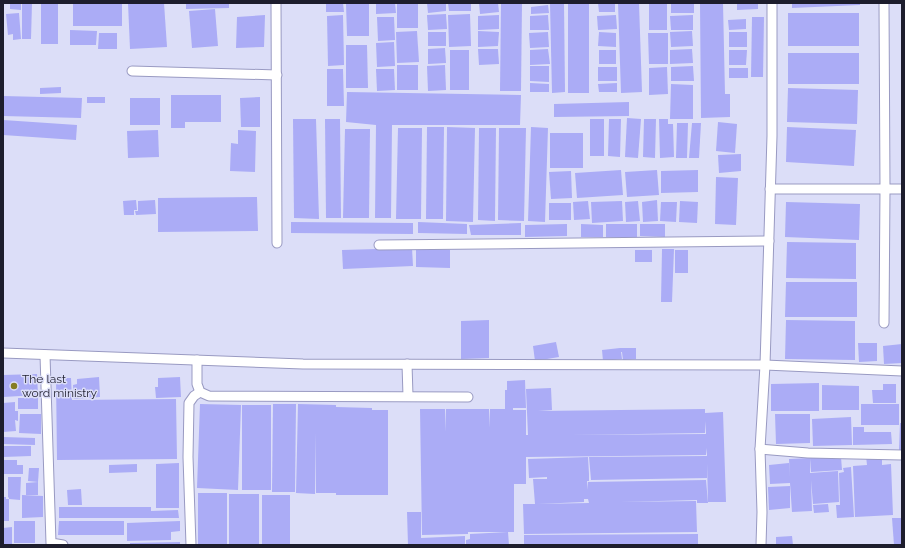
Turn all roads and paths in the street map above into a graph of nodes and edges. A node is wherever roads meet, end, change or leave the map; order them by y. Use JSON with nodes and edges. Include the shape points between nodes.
{"nodes":[{"id":1,"x":276,"y":3,"type":"edge"},
{"id":2,"x":772,"y":3,"type":"edge"},
{"id":3,"x":884,"y":3,"type":"edge"},
{"id":4,"x":132,"y":70,"type":"dead end"},
{"id":5,"x":276,"y":75,"type":"junction"},
{"id":6,"x":770,"y":189,"type":"junction"},
{"id":7,"x":885,"y":189,"type":"junction"},
{"id":8,"x":902,"y":189,"type":"edge"},
{"id":9,"x":769,"y":241,"type":"junction"},
{"id":10,"x":277,"y":243,"type":"dead end"},
{"id":11,"x":379,"y":245,"type":"dead end"},
{"id":12,"x":884,"y":323,"type":"dead end"},
{"id":13,"x":3,"y":354,"type":"edge"},
{"id":14,"x":45,"y":354,"type":"junction"},
{"id":15,"x":197,"y":360,"type":"junction"},
{"id":16,"x":407,"y":364,"type":"junction"},
{"id":17,"x":765,"y":365,"type":"junction"},
{"id":18,"x":902,"y":371,"type":"edge"},
{"id":19,"x":200,"y":392,"type":"junction"},
{"id":20,"x":408,"y":396,"type":"junction"},
{"id":21,"x":468,"y":397,"type":"dead end"},
{"id":22,"x":760,"y":450,"type":"junction"},
{"id":23,"x":902,"y":455,"type":"edge"},
{"id":24,"x":64,"y":545,"type":"edge"},
{"id":25,"x":191,"y":545,"type":"edge"},
{"id":26,"x":761,"y":545,"type":"edge"}],
"edges":[{"from":1,"to":5,"type":"lane"},
{"from":2,"to":6,"type":"lane"},
{"from":3,"to":7,"type":"lane"},
{"from":4,"to":5,"type":"lane"},
{"from":5,"to":10,"type":"lane"},
{"from":6,"to":7,"type":"lane"},
{"from":6,"to":9,"type":"lane"},
{"from":7,"to":8,"type":"lane"},
{"from":7,"to":12,"type":"lane"},
{"from":9,"to":11,"type":"lane"},
{"from":9,"to":17,"type":"lane"},
{"from":13,"to":14,"type":"lane"},
{"from":14,"to":15,"type":"lane"},
{"from":14,"to":24,"type":"lane","via":[[51,543]]},
{"from":15,"to":16,"type":"lane"},
{"from":15,"to":19,"type":"lane","via":[[197,384]]},
{"from":16,"to":17,"type":"lane"},
{"from":16,"to":20,"type":"lane"},
{"from":17,"to":18,"type":"lane"},
{"from":17,"to":22,"type":"lane"},
{"from":19,"to":20,"type":"lane","via":[[209,396]]},
{"from":19,"to":25,"type":"lane","via":[[189,403]]},
{"from":20,"to":21,"type":"lane"},
{"from":22,"to":23,"type":"lane"},
{"from":22,"to":26,"type":"lane"}]}
